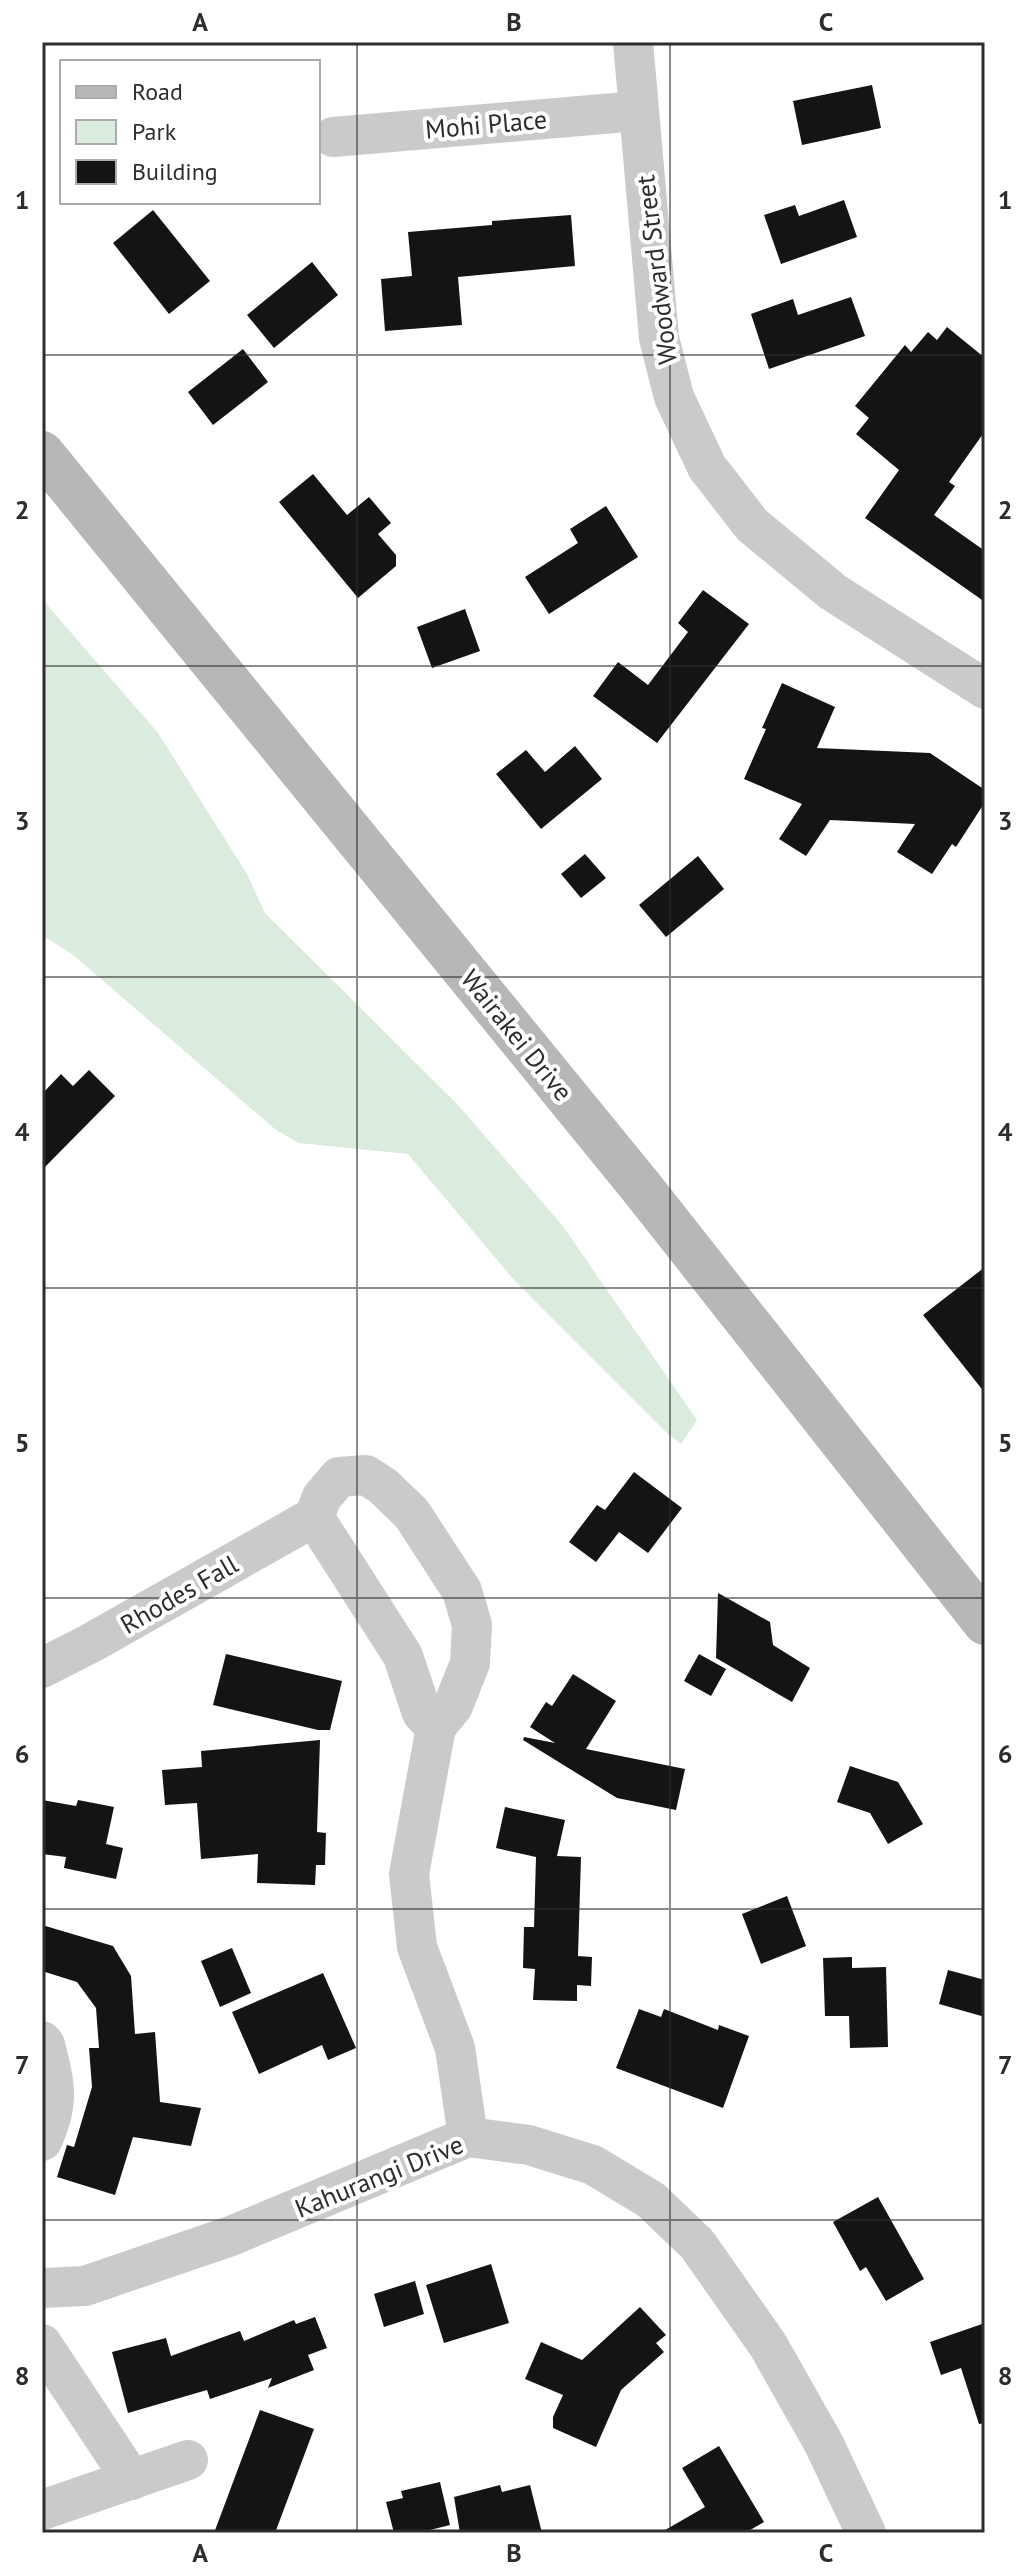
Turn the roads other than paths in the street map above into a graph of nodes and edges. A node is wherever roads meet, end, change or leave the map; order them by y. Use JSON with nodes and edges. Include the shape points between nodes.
{"nodes":[{"id":1,"x":633,"y":42,"type":"edge"},
{"id":2,"x":638,"y":111,"type":"junction"},
{"id":3,"x":333,"y":137,"type":"dead end"},
{"id":4,"x":42,"y":453,"type":"edge"},
{"id":5,"x":985,"y":689,"type":"edge"},
{"id":6,"x":314,"y":1517,"type":"junction"},
{"id":7,"x":985,"y":1623,"type":"edge"},
{"id":8,"x":42,"y":1668,"type":"edge"},
{"id":9,"x":436,"y":1727,"type":"junction"},
{"id":10,"x":42,"y":2041,"type":"edge"},
{"id":11,"x":468,"y":2137,"type":"junction"},
{"id":12,"x":42,"y":2141,"type":"edge"},
{"id":13,"x":42,"y":2288,"type":"edge"},
{"id":14,"x":42,"y":2344,"type":"edge"},
{"id":15,"x":188,"y":2460,"type":"dead end"},
{"id":16,"x":132,"y":2480,"type":"junction"},
{"id":17,"x":42,"y":2510,"type":"edge"},
{"id":18,"x":866,"y":2533,"type":"edge"}],
"edges":[{"from":1,"to":2,"type":"street","name":"Woodward Street"},
{"from":2,"to":3,"type":"street","name":"Mohi Place"},
{"from":2,"to":5,"type":"street","name":"Woodward Street","via":[[659,338],[674,397],[707,467],[752,525],[833,592]]},
{"from":4,"to":7,"type":"main road","name":"Wairakei Drive","via":[[641,1187]]},
{"from":6,"to":8,"type":"street","name":"Rhodes Fall"},
{"from":6,"to":9,"type":"street","via":[[403,1656],[422,1713]]},
{"from":6,"to":9,"type":"street","via":[[339,1477],[366,1475],[412,1514],[462,1591],[472,1625],[470,1663],[453,1706]]},
{"from":9,"to":11,"type":"street","via":[[409,1874],[417,1947],[455,2048]]},
{"from":10,"to":12,"type":"street","via":[[56,2088],[51,2123]]},
{"from":11,"to":13,"type":"street","name":"Kahurangi Drive","via":[[231,2236],[85,2286]]},
{"from":11,"to":18,"type":"street","name":"Kahurangi Drive","via":[[529,2145],[593,2165],[651,2200],[697,2244],[768,2345]]},
{"from":14,"to":16,"type":"street"},
{"from":15,"to":16,"type":"street"},
{"from":16,"to":17,"type":"street"}]}
